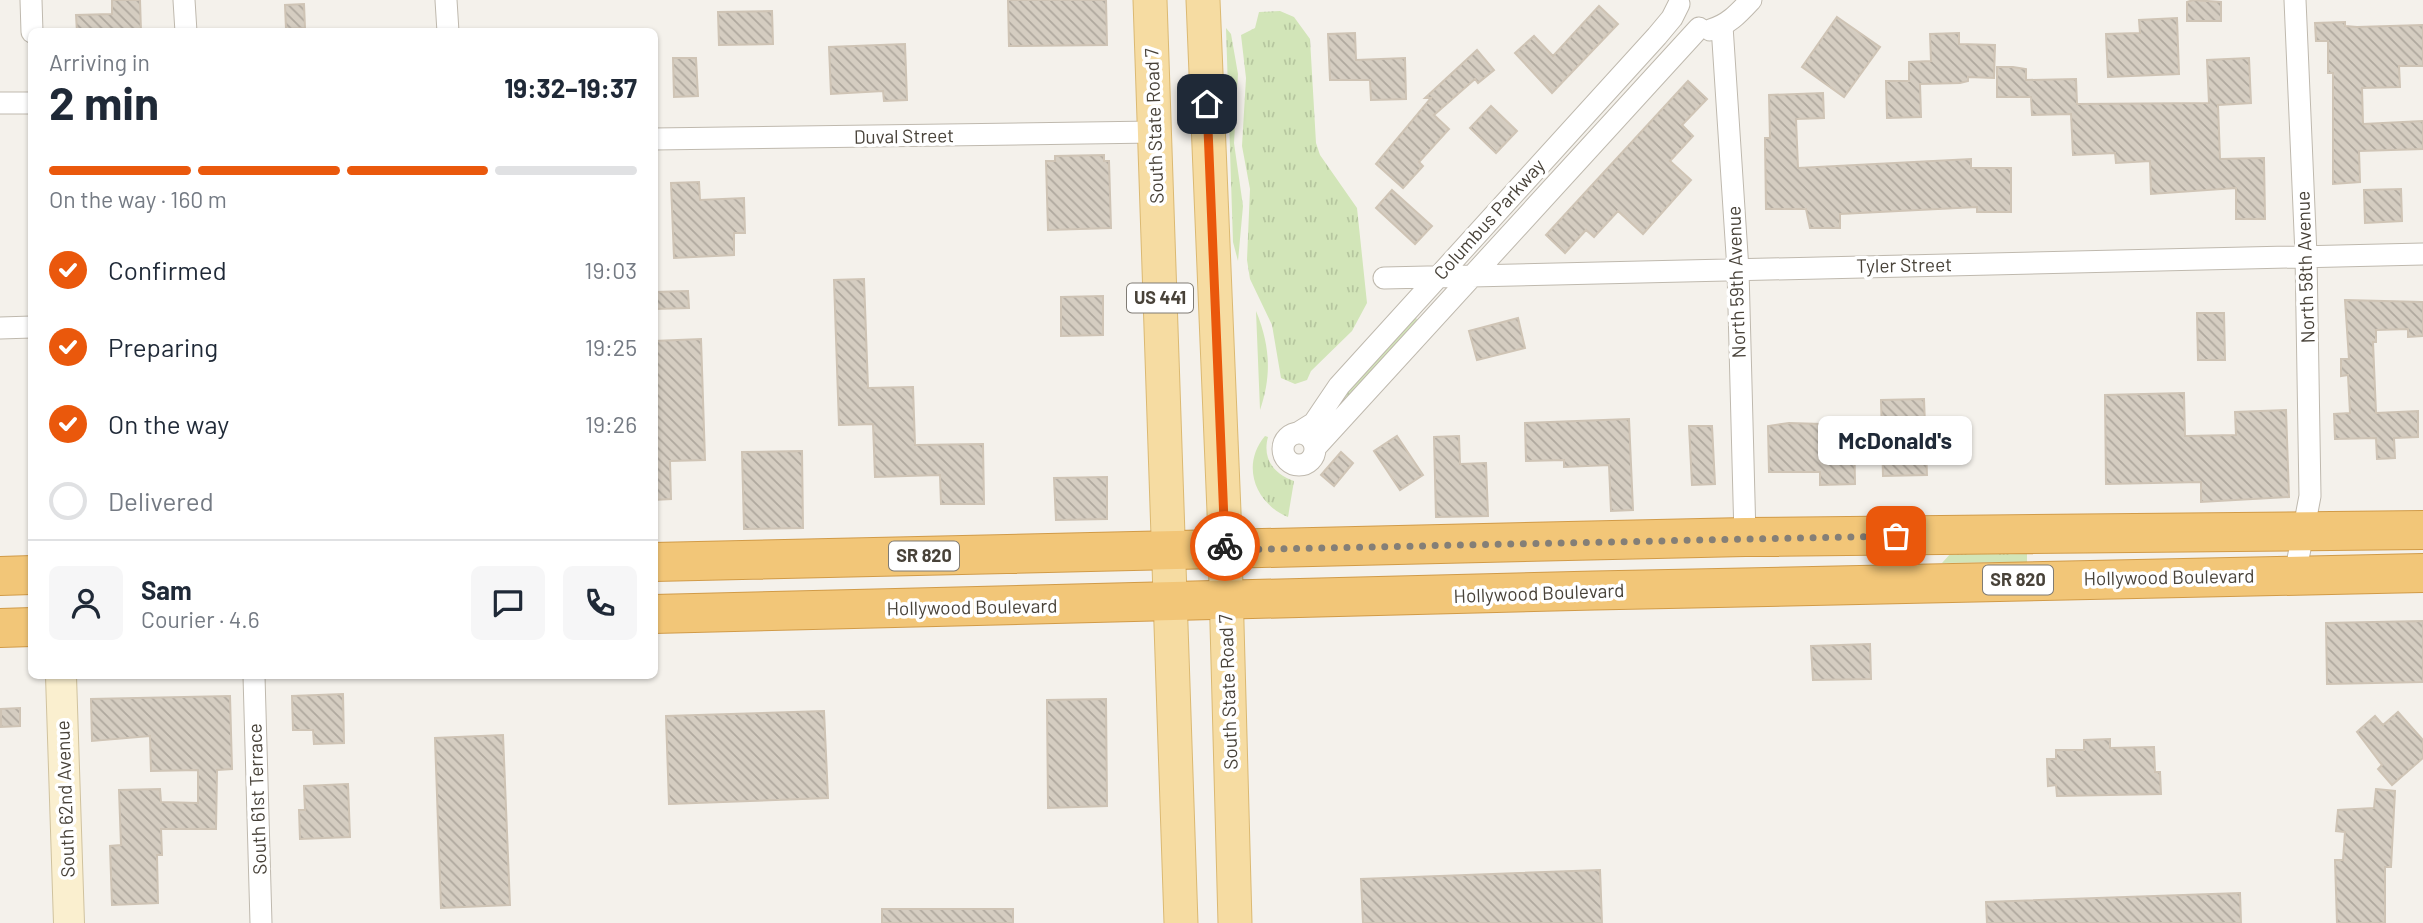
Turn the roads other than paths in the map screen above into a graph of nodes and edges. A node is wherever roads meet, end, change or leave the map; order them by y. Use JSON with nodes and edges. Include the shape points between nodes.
{"nodes":[{"id":1,"x":31,"y":0,"type":"edge"},
{"id":2,"x":184,"y":0,"type":"edge"},
{"id":3,"x":446,"y":0,"type":"edge"},
{"id":4,"x":1150,"y":0,"type":"edge"},
{"id":5,"x":1203,"y":0,"type":"edge"},
{"id":6,"x":1751,"y":0,"type":"edge"},
{"id":7,"x":2295,"y":0,"type":"edge"},
{"id":8,"x":1679,"y":2,"type":"edge"},
{"id":9,"x":1722,"y":26,"type":"junction"},
{"id":10,"x":32,"y":28,"type":"edge"},
{"id":11,"x":186,"y":28,"type":"edge"},
{"id":12,"x":448,"y":28,"type":"edge"},
{"id":13,"x":1699,"y":28,"type":"junction"},
{"id":14,"x":0,"y":103,"type":"edge"},
{"id":15,"x":28,"y":103,"type":"edge"},
{"id":16,"x":1154,"y":132,"type":"junction"},
{"id":17,"x":658,"y":139,"type":"edge"},
{"id":18,"x":2423,"y":254,"type":"edge"},
{"id":19,"x":2306,"y":255,"type":"junction"},
{"id":20,"x":1738,"y":270,"type":"junction"},
{"id":21,"x":1437,"y":277,"type":"junction"},
{"id":22,"x":1469,"y":277,"type":"junction"},
{"id":23,"x":1384,"y":278,"type":"dead end"},
{"id":24,"x":28,"y":327,"type":"edge"},
{"id":25,"x":0,"y":328,"type":"edge"},
{"id":26,"x":1298,"y":433,"type":"junction"},
{"id":27,"x":1315,"y":448,"type":"junction"},
{"id":28,"x":2423,"y":530,"type":"edge"},
{"id":29,"x":2303,"y":533,"type":"junction"},
{"id":30,"x":1946,"y":536,"type":"junction"},
{"id":31,"x":1745,"y":537,"type":"junction"},
{"id":32,"x":1225,"y":550,"type":"junction"},
{"id":33,"x":1171,"y":551,"type":"junction"},
{"id":34,"x":658,"y":562,"type":"edge"},
{"id":35,"x":2423,"y":573,"type":"edge"},
{"id":36,"x":28,"y":575,"type":"edge"},
{"id":37,"x":2282,"y":575,"type":"junction"},
{"id":38,"x":0,"y":576,"type":"edge"},
{"id":39,"x":1787,"y":584,"type":"junction"},
{"id":40,"x":1702,"y":586,"type":"junction"},
{"id":41,"x":1226,"y":601,"type":"junction"},
{"id":42,"x":1172,"y":602,"type":"junction"},
{"id":43,"x":658,"y":614,"type":"edge"},
{"id":44,"x":28,"y":627,"type":"edge"},
{"id":45,"x":0,"y":628,"type":"edge"},
{"id":46,"x":61,"y":679,"type":"edge"},
{"id":47,"x":254,"y":679,"type":"edge"},
{"id":48,"x":69,"y":923,"type":"edge"},
{"id":49,"x":261,"y":923,"type":"edge"},
{"id":50,"x":1181,"y":923,"type":"edge"},
{"id":51,"x":1235,"y":923,"type":"edge"}],
"edges":[{"from":1,"to":10,"type":"street"},
{"from":2,"to":11,"type":"street"},
{"from":3,"to":12,"type":"street"},
{"from":4,"to":16,"type":"main road","name":"South State Road 7","number":"US 441"},
{"from":5,"to":32,"type":"main road","name":"South State Road 7","number":"US 441"},
{"from":6,"to":9,"type":"street"},
{"from":7,"to":19,"type":"street","name":"North 58th Avenue"},
{"from":8,"to":13,"type":"street","via":[[1688,22]]},
{"from":8,"to":21,"type":"street","name":"Columbus Parkway","via":[[1657,36]]},
{"from":9,"to":13,"type":"street"},
{"from":9,"to":20,"type":"street","name":"North 59th Avenue"},
{"from":13,"to":22,"type":"street","name":"Columbus Parkway"},
{"from":14,"to":15,"type":"street"},
{"from":16,"to":17,"type":"street","name":"Duval Street"},
{"from":16,"to":33,"type":"main road","name":"South State Road 7","number":"US 441"},
{"from":18,"to":19,"type":"street","name":"Tyler Street"},
{"from":19,"to":20,"type":"street","name":"Tyler Street"},
{"from":19,"to":29,"type":"street","name":"North 58th Avenue","via":[[2310,496]]},
{"from":20,"to":22,"type":"street","name":"Tyler Street"},
{"from":20,"to":31,"type":"street","name":"North 59th Avenue"},
{"from":21,"to":22,"type":"street","name":"Tyler Street"},
{"from":21,"to":23,"type":"street","name":"Tyler Street"},
{"from":21,"to":26,"type":"street","name":"Columbus Parkway","via":[[1339,386],[1314,423]]},
{"from":22,"to":27,"type":"street","name":"Columbus Parkway"},
{"from":24,"to":25,"type":"street"},
{"from":26,"to":27,"type":"street","via":[[1310,437]]},
{"from":26,"to":27,"type":"street","via":[[1283,443],[1288,460],[1306,463]]},
{"from":28,"to":29,"type":"highway","number":"SR 820"},
{"from":29,"to":30,"type":"highway","number":"SR 820"},
{"from":29,"to":37,"type":"street","name":"North 58th Avenue"},
{"from":30,"to":31,"type":"highway","number":"SR 820"},
{"from":30,"to":39,"type":"highway","via":[[1933,557],[1814,565]]},
{"from":31,"to":32,"type":"highway","number":"SR 820"},
{"from":31,"to":40,"type":"highway","via":[[1732,566]]},
{"from":32,"to":33,"type":"highway","number":"SR 820"},
{"from":32,"to":41,"type":"main road","name":"South State Road 7","number":"US 441"},
{"from":33,"to":34,"type":"highway","number":"SR 820"},
{"from":33,"to":42,"type":"main road","name":"South State Road 7","number":"US 441"},
{"from":35,"to":37,"type":"highway","name":"Hollywood Boulevard","number":"SR 820"},
{"from":36,"to":38,"type":"highway"},
{"from":37,"to":39,"type":"highway","name":"Hollywood Boulevard","number":"SR 820"},
{"from":39,"to":40,"type":"highway","name":"Hollywood Boulevard","number":"SR 820"},
{"from":40,"to":41,"type":"highway","name":"Hollywood Boulevard","number":"SR 820"},
{"from":41,"to":42,"type":"highway","name":"Hollywood Boulevard","number":"SR 820"},
{"from":41,"to":51,"type":"main road","name":"South State Road 7","number":"US 441"},
{"from":42,"to":43,"type":"highway","name":"Hollywood Boulevard","number":"SR 820"},
{"from":42,"to":50,"type":"main road","name":"South State Road 7","number":"US 441"},
{"from":44,"to":45,"type":"highway"},
{"from":46,"to":48,"type":"street","name":"South 62nd Avenue"},
{"from":47,"to":49,"type":"street","name":"South 61st Terrace"}]}
